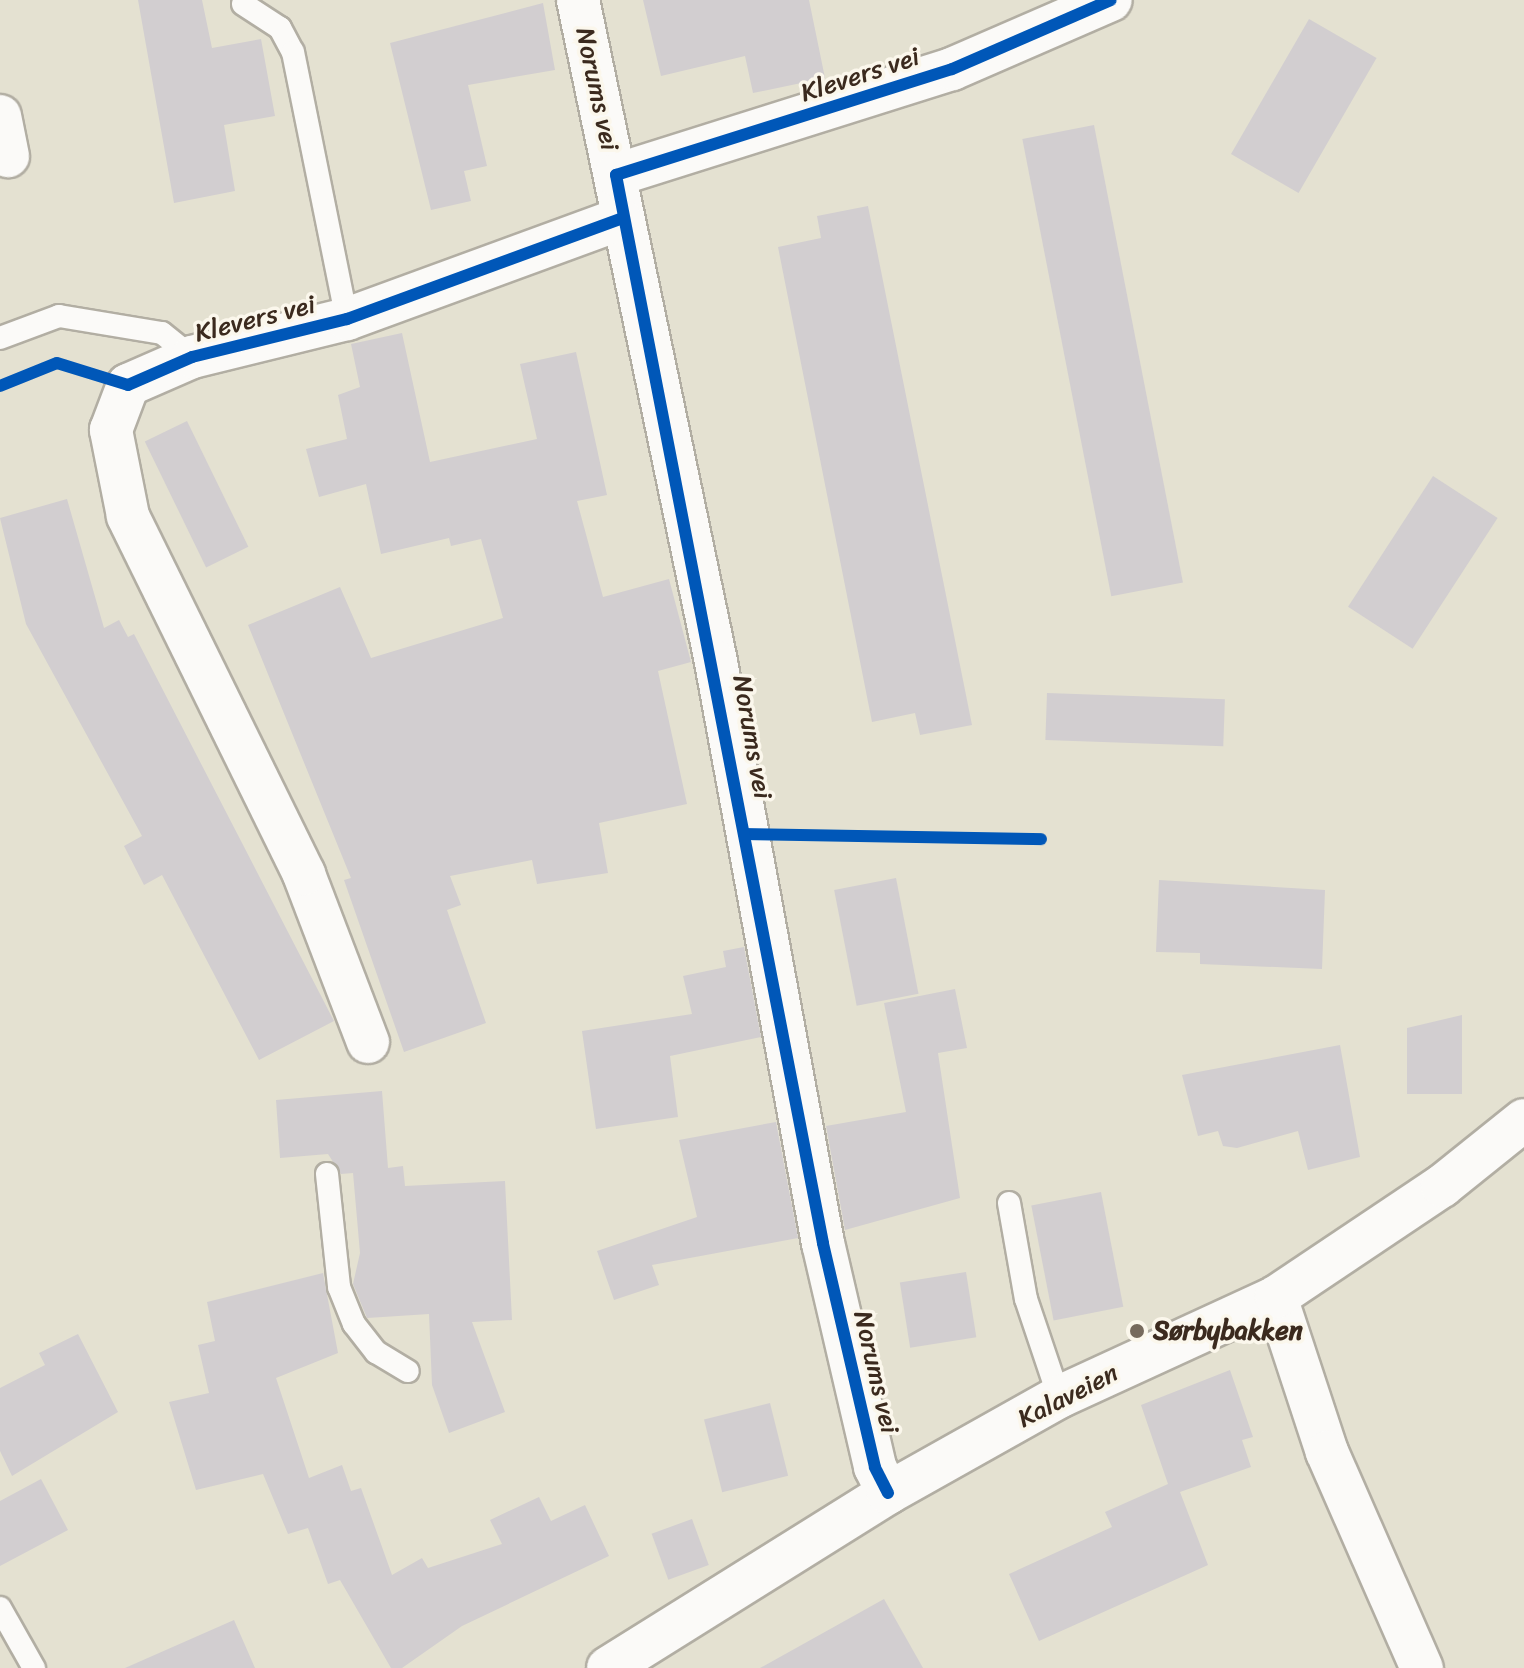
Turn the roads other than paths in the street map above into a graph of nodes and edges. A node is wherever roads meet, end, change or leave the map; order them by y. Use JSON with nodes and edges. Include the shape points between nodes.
{"nodes":[{"id":1,"x":578,"y":0,"type":"edge"},
{"id":2,"x":1111,"y":0,"type":"edge"},
{"id":3,"x":243,"y":4,"type":"dead end"},
{"id":4,"x":0,"y":116,"type":"edge"},
{"id":5,"x":8,"y":156,"type":"dead end"},
{"id":6,"x":616,"y":175,"type":"junction"},
{"id":7,"x":620,"y":219,"type":"junction"},
{"id":8,"x":347,"y":319,"type":"junction"},
{"id":9,"x":0,"y":338,"type":"edge"},
{"id":10,"x":192,"y":357,"type":"junction"},
{"id":11,"x":368,"y":1042,"type":"dead end"},
{"id":12,"x":1524,"y":1120,"type":"edge"},
{"id":13,"x":327,"y":1174,"type":"dead end"},
{"id":14,"x":1009,"y":1203,"type":"dead end"},
{"id":15,"x":1276,"y":1297,"type":"junction"},
{"id":16,"x":408,"y":1371,"type":"dead end"},
{"id":17,"x":1059,"y":1397,"type":"junction"},
{"id":18,"x":888,"y":1493,"type":"junction"},
{"id":19,"x":0,"y":1608,"type":"edge"},
{"id":20,"x":34,"y":1668,"type":"edge"},
{"id":21,"x":608,"y":1668,"type":"edge"},
{"id":22,"x":1422,"y":1668,"type":"edge"}],
"edges":[{"from":1,"to":6,"type":"street","name":"Norums vei"},
{"from":2,"to":6,"type":"street","name":"Klevers vei","via":[[952,69]]},
{"from":3,"to":8,"type":"lane","via":[[280,28],[293,52]]},
{"from":4,"to":5,"type":"street"},
{"from":6,"to":7,"type":"street","name":"Norums vei"},
{"from":7,"to":8,"type":"street","name":"Klevers vei"},
{"from":7,"to":18,"type":"street","name":"Norums vei","via":[[716,662],[823,1243],[875,1467]]},
{"from":8,"to":10,"type":"street","name":"Klevers vei"},
{"from":9,"to":10,"type":"lane","via":[[59,316],[162,333]]},
{"from":10,"to":11,"type":"street","name":"Klevers vei","via":[[128,385],[111,430],[128,516],[304,874]]},
{"from":12,"to":15,"type":"street","name":"Kalaveien","via":[[1442,1186]]},
{"from":13,"to":16,"type":"lane","via":[[339,1287],[354,1324],[376,1352]]},
{"from":14,"to":17,"type":"lane","via":[[1026,1299]]},
{"from":15,"to":17,"type":"street","name":"Kalaveien"},
{"from":15,"to":22,"type":"street","via":[[1327,1452]]},
{"from":17,"to":18,"type":"street","name":"Kalaveien"},
{"from":18,"to":21,"type":"street","name":"Kalaveien"},
{"from":19,"to":20,"type":"lane"}]}
